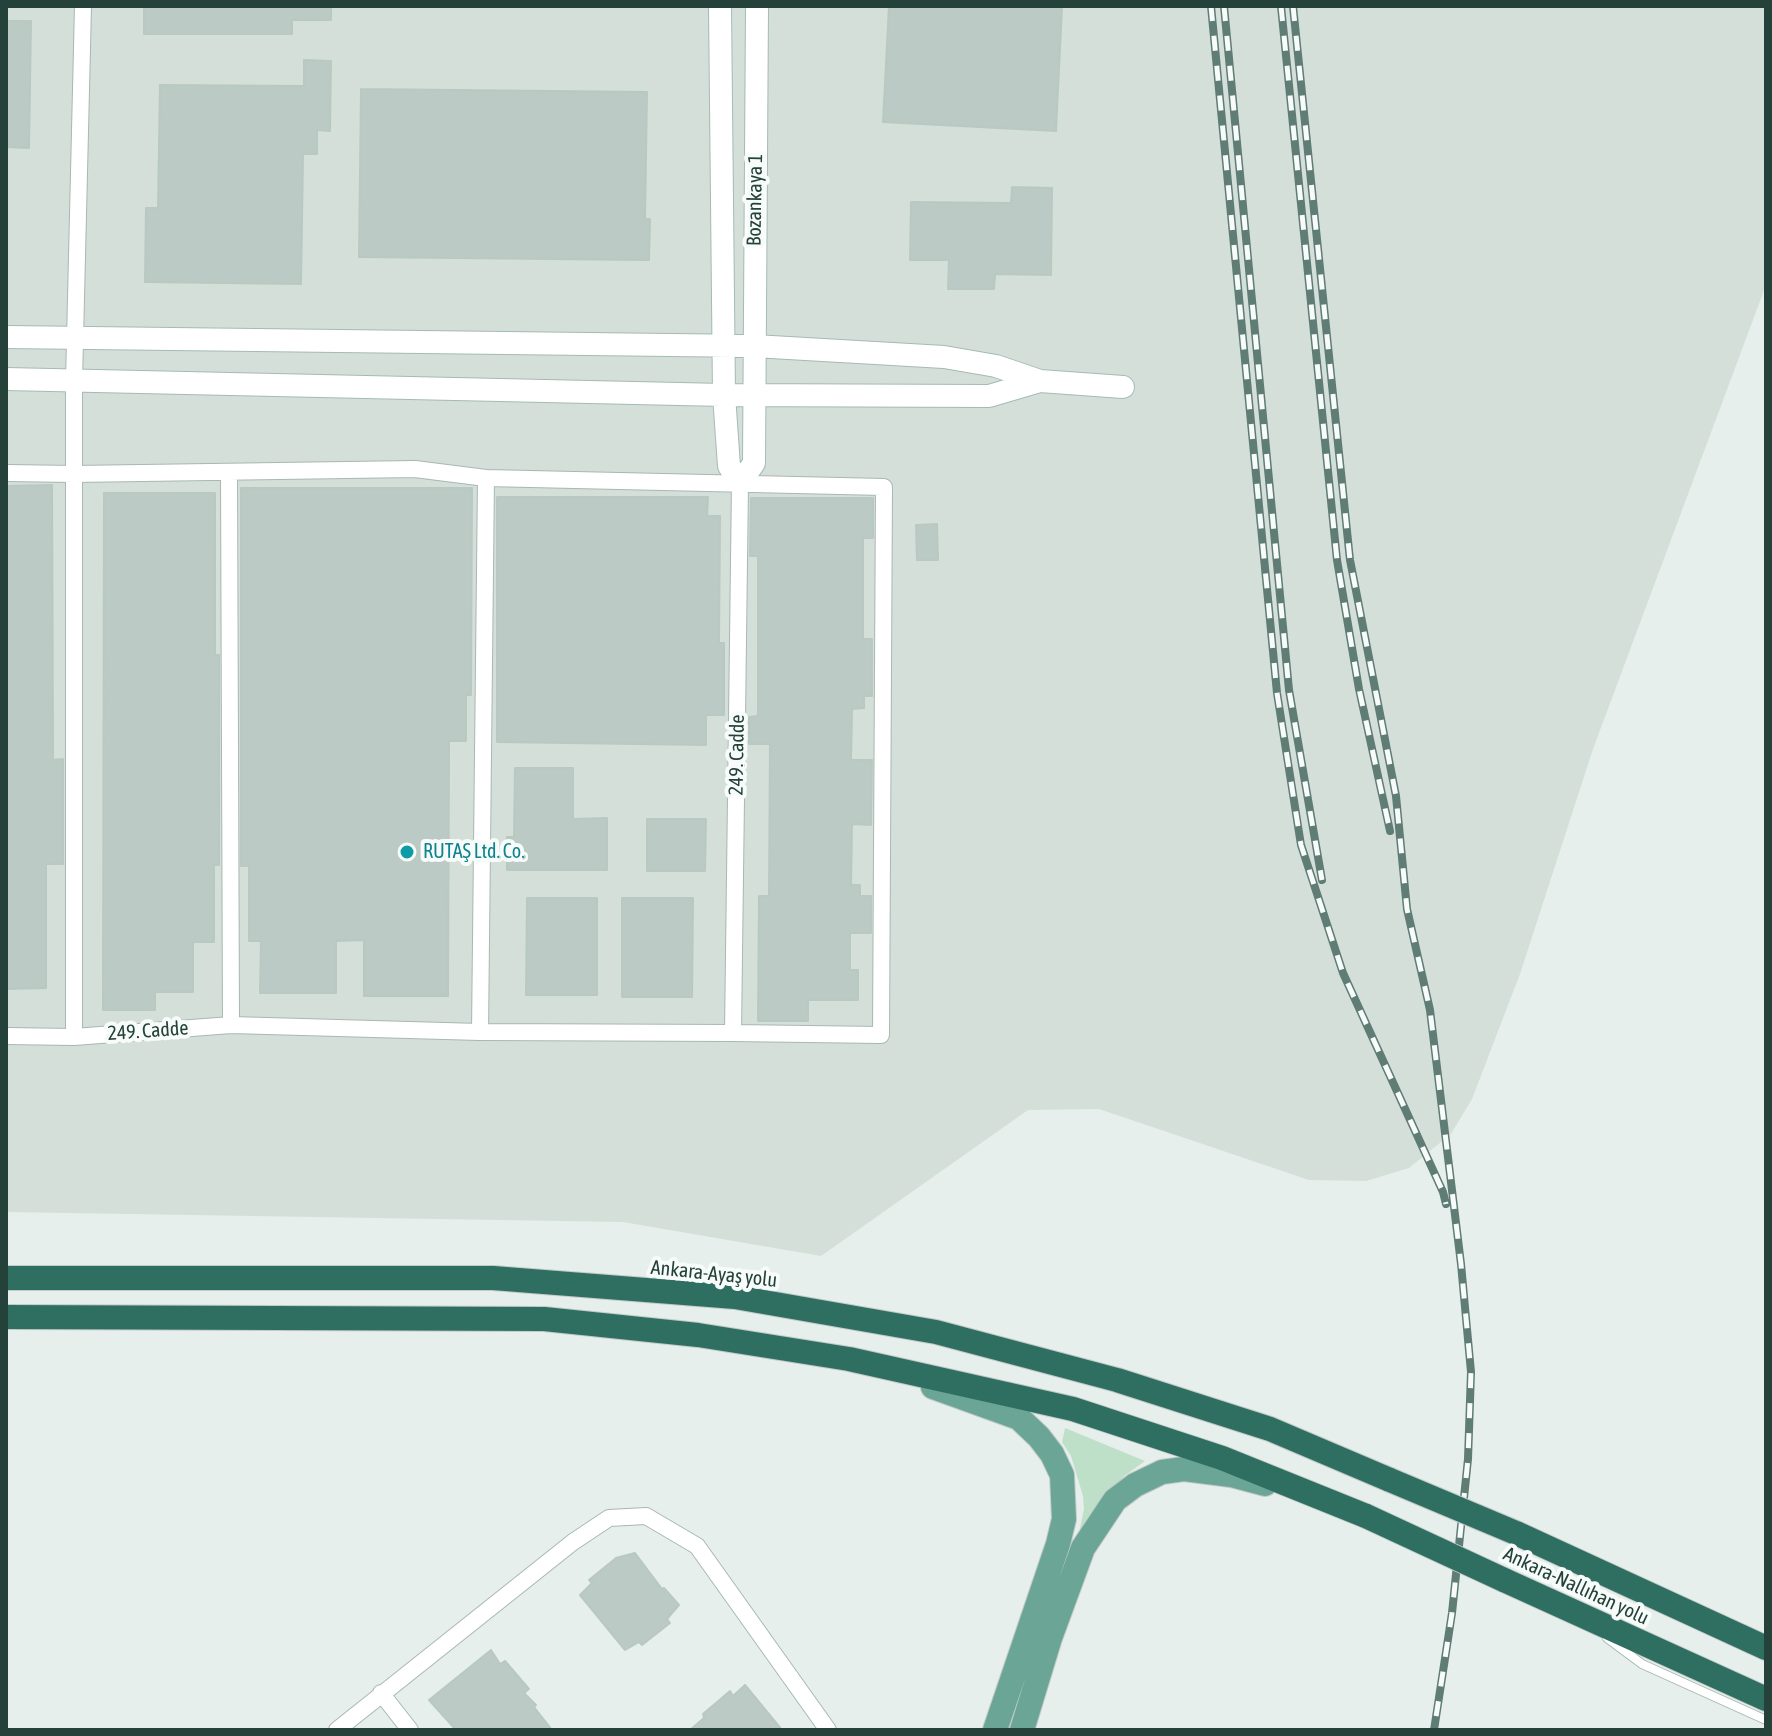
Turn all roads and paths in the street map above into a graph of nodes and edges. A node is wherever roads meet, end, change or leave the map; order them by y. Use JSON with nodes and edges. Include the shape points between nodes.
{"nodes":[{"id":1,"x":83,"y":6,"type":"edge"},
{"id":2,"x":720,"y":6,"type":"edge"},
{"id":3,"x":757,"y":6,"type":"edge"},
{"id":4,"x":6,"y":337,"type":"edge"},
{"id":5,"x":76,"y":339,"type":"junction"},
{"id":6,"x":724,"y":345,"type":"junction"},
{"id":7,"x":754,"y":346,"type":"junction"},
{"id":8,"x":6,"y":379,"type":"edge"},
{"id":9,"x":74,"y":381,"type":"junction"},
{"id":10,"x":1040,"y":381,"type":"junction"},
{"id":11,"x":1123,"y":387,"type":"dead end"},
{"id":12,"x":724,"y":395,"type":"junction"},
{"id":13,"x":755,"y":395,"type":"junction"},
{"id":14,"x":6,"y":473,"type":"edge"},
{"id":15,"x":229,"y":473,"type":"junction"},
{"id":16,"x":74,"y":474,"type":"junction"},
{"id":17,"x":486,"y":478,"type":"junction"},
{"id":18,"x":740,"y":483,"type":"junction"},
{"id":19,"x":231,"y":1025,"type":"junction"},
{"id":20,"x":480,"y":1032,"type":"junction"},
{"id":21,"x":733,"y":1033,"type":"junction"},
{"id":22,"x":6,"y":1036,"type":"edge"},
{"id":23,"x":74,"y":1037,"type":"junction"},
{"id":24,"x":6,"y":1278,"type":"edge"},
{"id":25,"x":6,"y":1317,"type":"edge"},
{"id":26,"x":849,"y":1359,"type":"junction"},
{"id":27,"x":1390,"y":1480,"type":"joint"},
{"id":28,"x":1312,"y":1495,"type":"junction"},
{"id":29,"x":1570,"y":1611,"type":"junction"},
{"id":30,"x":1766,"y":1648,"type":"edge"},
{"id":31,"x":381,"y":1693,"type":"junction"},
{"id":32,"x":1766,"y":1699,"type":"edge"},
{"id":33,"x":1766,"y":1720,"type":"edge"},
{"id":34,"x":337,"y":1730,"type":"edge"},
{"id":35,"x":410,"y":1730,"type":"edge"},
{"id":36,"x":828,"y":1730,"type":"edge"},
{"id":37,"x":995,"y":1730,"type":"edge"},
{"id":38,"x":1022,"y":1730,"type":"edge"}],
"edges":[{"from":1,"to":5,"type":"street"},
{"from":2,"to":6,"type":"street"},
{"from":3,"to":7,"type":"street","name":"Bozankaya 1"},
{"from":4,"to":5,"type":"street"},
{"from":5,"to":6,"type":"street"},
{"from":5,"to":9,"type":"street"},
{"from":6,"to":7,"type":"street"},
{"from":6,"to":12,"type":"street"},
{"from":7,"to":10,"type":"street","via":[[944,357]]},
{"from":7,"to":13,"type":"street","name":"Bozankaya 1"},
{"from":8,"to":9,"type":"street"},
{"from":9,"to":12,"type":"street"},
{"from":9,"to":16,"type":"street"},
{"from":10,"to":11,"type":"street"},
{"from":10,"to":13,"type":"street","via":[[989,396]]},
{"from":12,"to":13,"type":"street"},
{"from":12,"to":18,"type":"street","via":[[729,466]]},
{"from":13,"to":18,"type":"street","name":"Bozankaya 1","via":[[754,463]]},
{"from":14,"to":16,"type":"street"},
{"from":15,"to":16,"type":"street"},
{"from":15,"to":17,"type":"street","via":[[415,469]]},
{"from":15,"to":19,"type":"street"},
{"from":16,"to":23,"type":"street"},
{"from":17,"to":18,"type":"street"},
{"from":17,"to":20,"type":"street"},
{"from":18,"to":21,"type":"street","name":"249. Cadde"},
{"from":18,"to":21,"type":"street","via":[[884,487],[881,1035]]},
{"from":19,"to":20,"type":"street","name":"249. Cadde"},
{"from":19,"to":23,"type":"street","name":"249. Cadde"},
{"from":20,"to":21,"type":"street","name":"249. Cadde"},
{"from":22,"to":23,"type":"street","name":"249. Cadde"},
{"from":24,"to":27,"type":"highway","name":"Ankara-Ayaş yolu","via":[[493,1278],[735,1297],[936,1332],[1117,1380],[1270,1429]]},
{"from":25,"to":26,"type":"highway","via":[[544,1319],[698,1335]]},
{"from":26,"to":28,"type":"highway","via":[[1073,1409],[1222,1458]]},
{"from":26,"to":37,"type":"main road","via":[[1019,1418],[1052,1454],[1062,1475],[1064,1519],[1058,1544]]},
{"from":27,"to":30,"type":"highway","name":"Ankara-Nallıhan yolu","bridge":true},
{"from":28,"to":29,"type":"highway","name":"Ankara-Nallıhan yolu","bridge":true},
{"from":28,"to":38,"type":"main road","via":[[1184,1469],[1162,1472],[1115,1500],[1083,1548]]},
{"from":29,"to":32,"type":"highway","name":"Ankara-Nallıhan yolu"},
{"from":29,"to":33,"type":"lane","via":[[1642,1664]]},
{"from":31,"to":34,"type":"street"},
{"from":31,"to":35,"type":"street"},
{"from":31,"to":36,"type":"street","via":[[585,1534],[609,1518],[646,1516],[697,1546]]}]}
